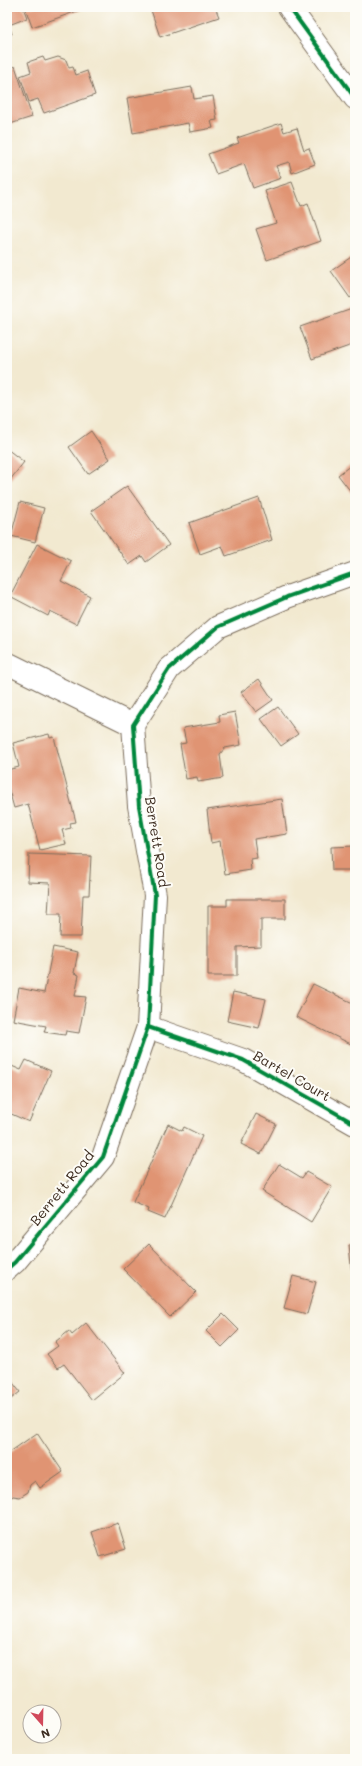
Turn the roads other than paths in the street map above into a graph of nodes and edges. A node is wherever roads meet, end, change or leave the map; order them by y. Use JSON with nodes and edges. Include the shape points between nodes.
{"nodes":[{"id":1,"x":289,"y":7,"type":"edge"},
{"id":2,"x":355,"y":98,"type":"edge"},
{"id":3,"x":355,"y":573,"type":"edge"},
{"id":4,"x":7,"y":663,"type":"edge"},
{"id":5,"x":133,"y":725,"type":"junction"},
{"id":6,"x":148,"y":1027,"type":"junction"},
{"id":7,"x":355,"y":1124,"type":"edge"},
{"id":8,"x":7,"y":1269,"type":"edge"}],
"edges":[{"from":1,"to":2,"type":"street"},
{"from":3,"to":5,"type":"street","via":[[287,597],[218,627],[169,669]]},
{"from":4,"to":5,"type":"street"},
{"from":5,"to":6,"type":"street","name":"Berrett Road","via":[[139,806],[155,895]]},
{"from":6,"to":7,"type":"street","name":"Bartel Court","via":[[243,1060]]},
{"from":6,"to":8,"type":"street","name":"Berrett Road","via":[[103,1157]]}]}
